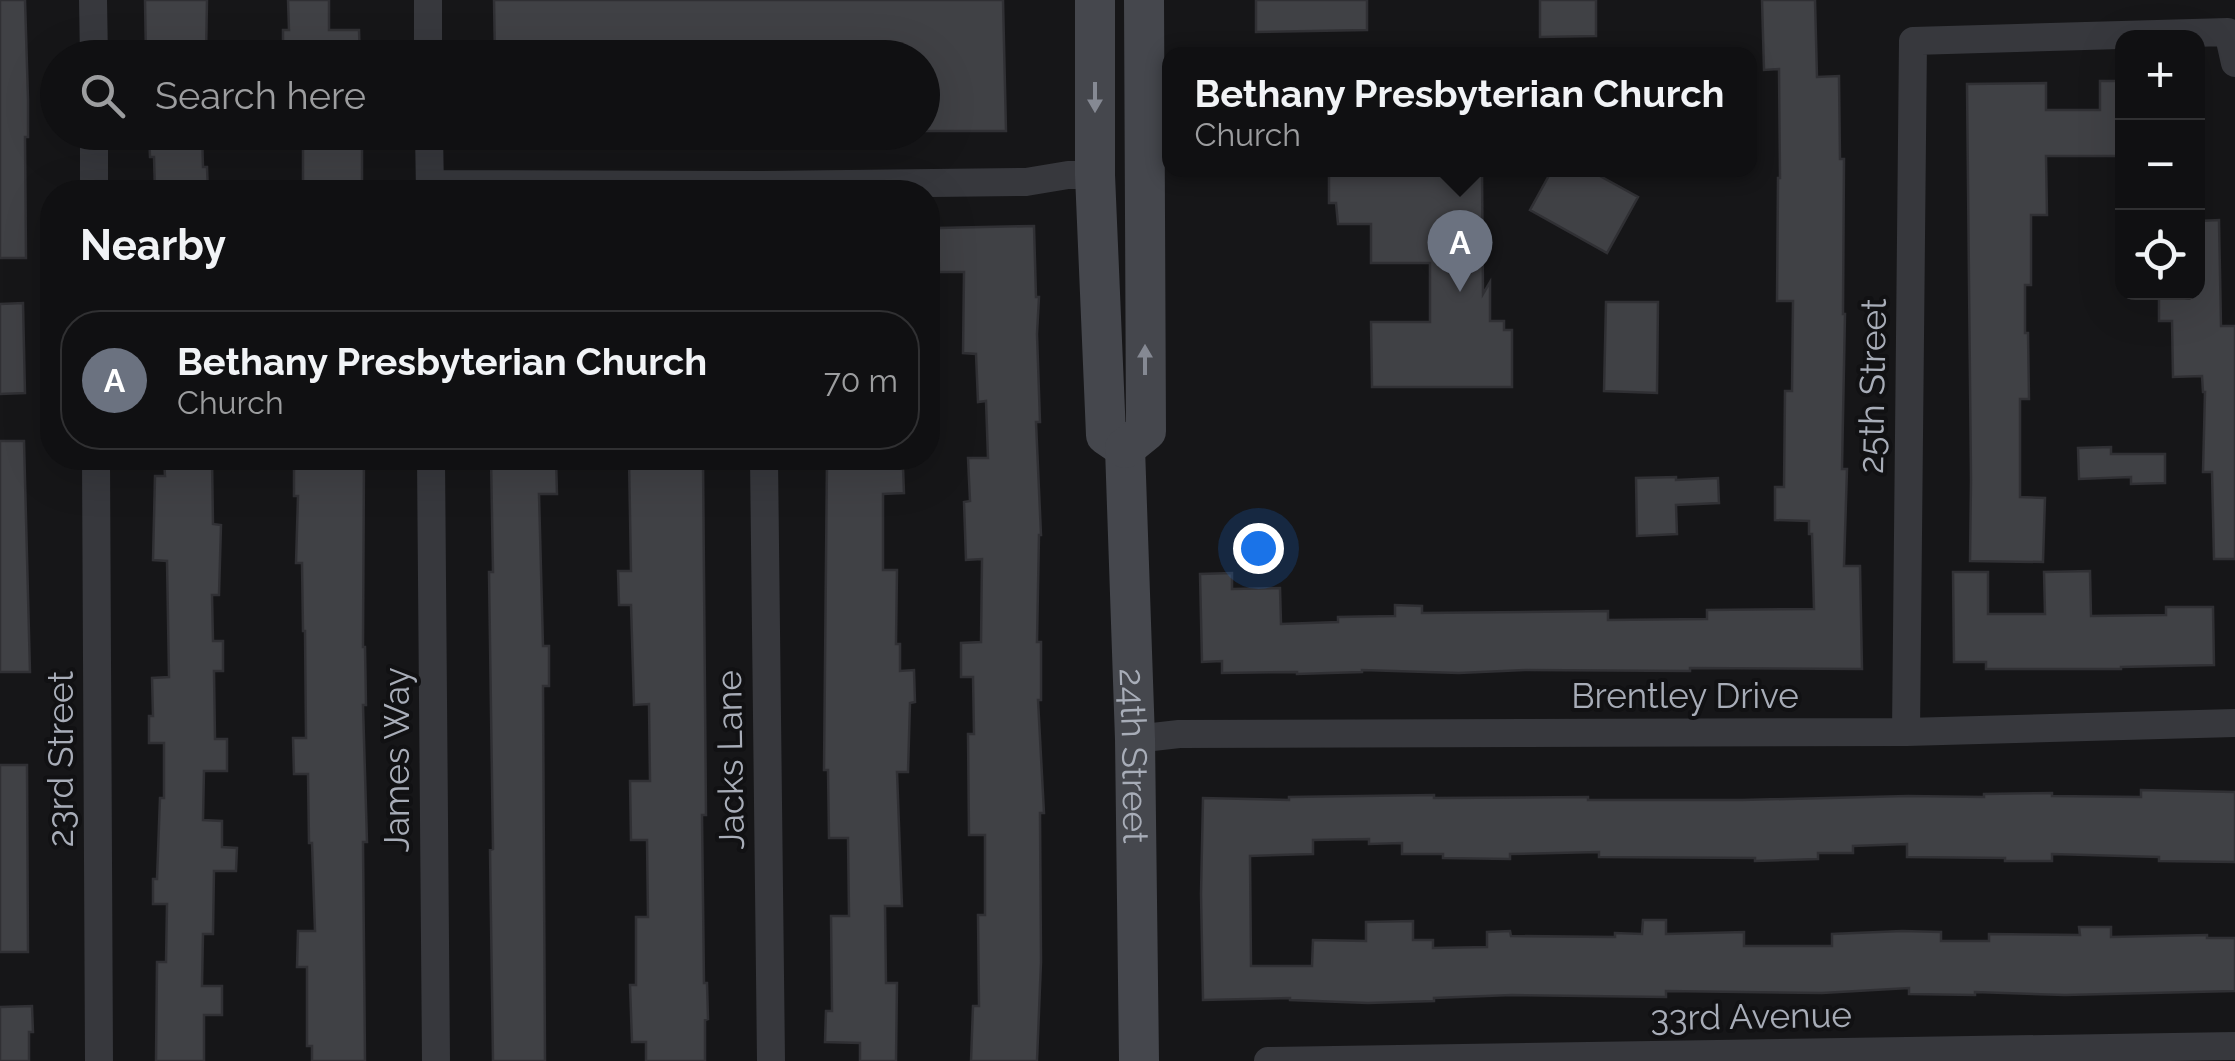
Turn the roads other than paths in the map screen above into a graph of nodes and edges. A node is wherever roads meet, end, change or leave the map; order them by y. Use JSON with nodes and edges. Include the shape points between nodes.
{"nodes":[{"id":1,"x":93,"y":0,"type":"edge"},
{"id":2,"x":428,"y":0,"type":"edge"},
{"id":3,"x":1095,"y":0,"type":"edge"},
{"id":4,"x":1144,"y":0,"type":"edge"},
{"id":5,"x":94,"y":40,"type":"edge"},
{"id":6,"x":428,"y":40,"type":"edge"},
{"id":7,"x":2235,"y":63,"type":"edge"},
{"id":8,"x":94,"y":150,"type":"edge"},
{"id":9,"x":429,"y":150,"type":"edge"},
{"id":10,"x":1095,"y":175,"type":"junction"},
{"id":11,"x":94,"y":180,"type":"edge"},
{"id":12,"x":430,"y":180,"type":"edge"},
{"id":13,"x":940,"y":184,"type":"edge"},
{"id":14,"x":1125,"y":448,"type":"junction"},
{"id":15,"x":96,"y":470,"type":"edge"},
{"id":16,"x":432,"y":470,"type":"edge"},
{"id":17,"x":764,"y":470,"type":"edge"},
{"id":18,"x":2235,"y":723,"type":"edge"},
{"id":19,"x":1906,"y":732,"type":"junction"},
{"id":20,"x":1136,"y":739,"type":"junction"},
{"id":21,"x":2235,"y":1046,"type":"edge"},
{"id":22,"x":99,"y":1061,"type":"edge"},
{"id":23,"x":436,"y":1061,"type":"edge"},
{"id":24,"x":770,"y":1061,"type":"edge"},
{"id":25,"x":1139,"y":1061,"type":"edge"},
{"id":26,"x":1268,"y":1061,"type":"edge"}],
"edges":[{"from":1,"to":5,"type":"street"},
{"from":2,"to":6,"type":"street"},
{"from":3,"to":10,"type":"street","name":"24th Street","one_way":true},
{"from":14,"to":4,"type":"street","name":"24th Street","one_way":true,"via":[[1146,431]]},
{"from":7,"to":19,"type":"street","name":"25th Street","via":[[2228,32],[1913,41]]},
{"from":8,"to":11,"type":"street"},
{"from":9,"to":12,"type":"street"},
{"from":10,"to":13,"type":"street"},
{"from":10,"to":14,"type":"street","name":"24th Street","via":[[1106,435]]},
{"from":14,"to":20,"type":"street","name":"24th Street"},
{"from":15,"to":22,"type":"street","name":"23rd Street"},
{"from":16,"to":23,"type":"street","name":"James Way"},
{"from":17,"to":24,"type":"street","name":"Jacks Lane"},
{"from":18,"to":19,"type":"street","name":"Brentley Drive"},
{"from":19,"to":20,"type":"street","name":"Brentley Drive"},
{"from":20,"to":25,"type":"street","name":"24th Street"},
{"from":21,"to":26,"type":"street","name":"33rd Avenue"}]}
